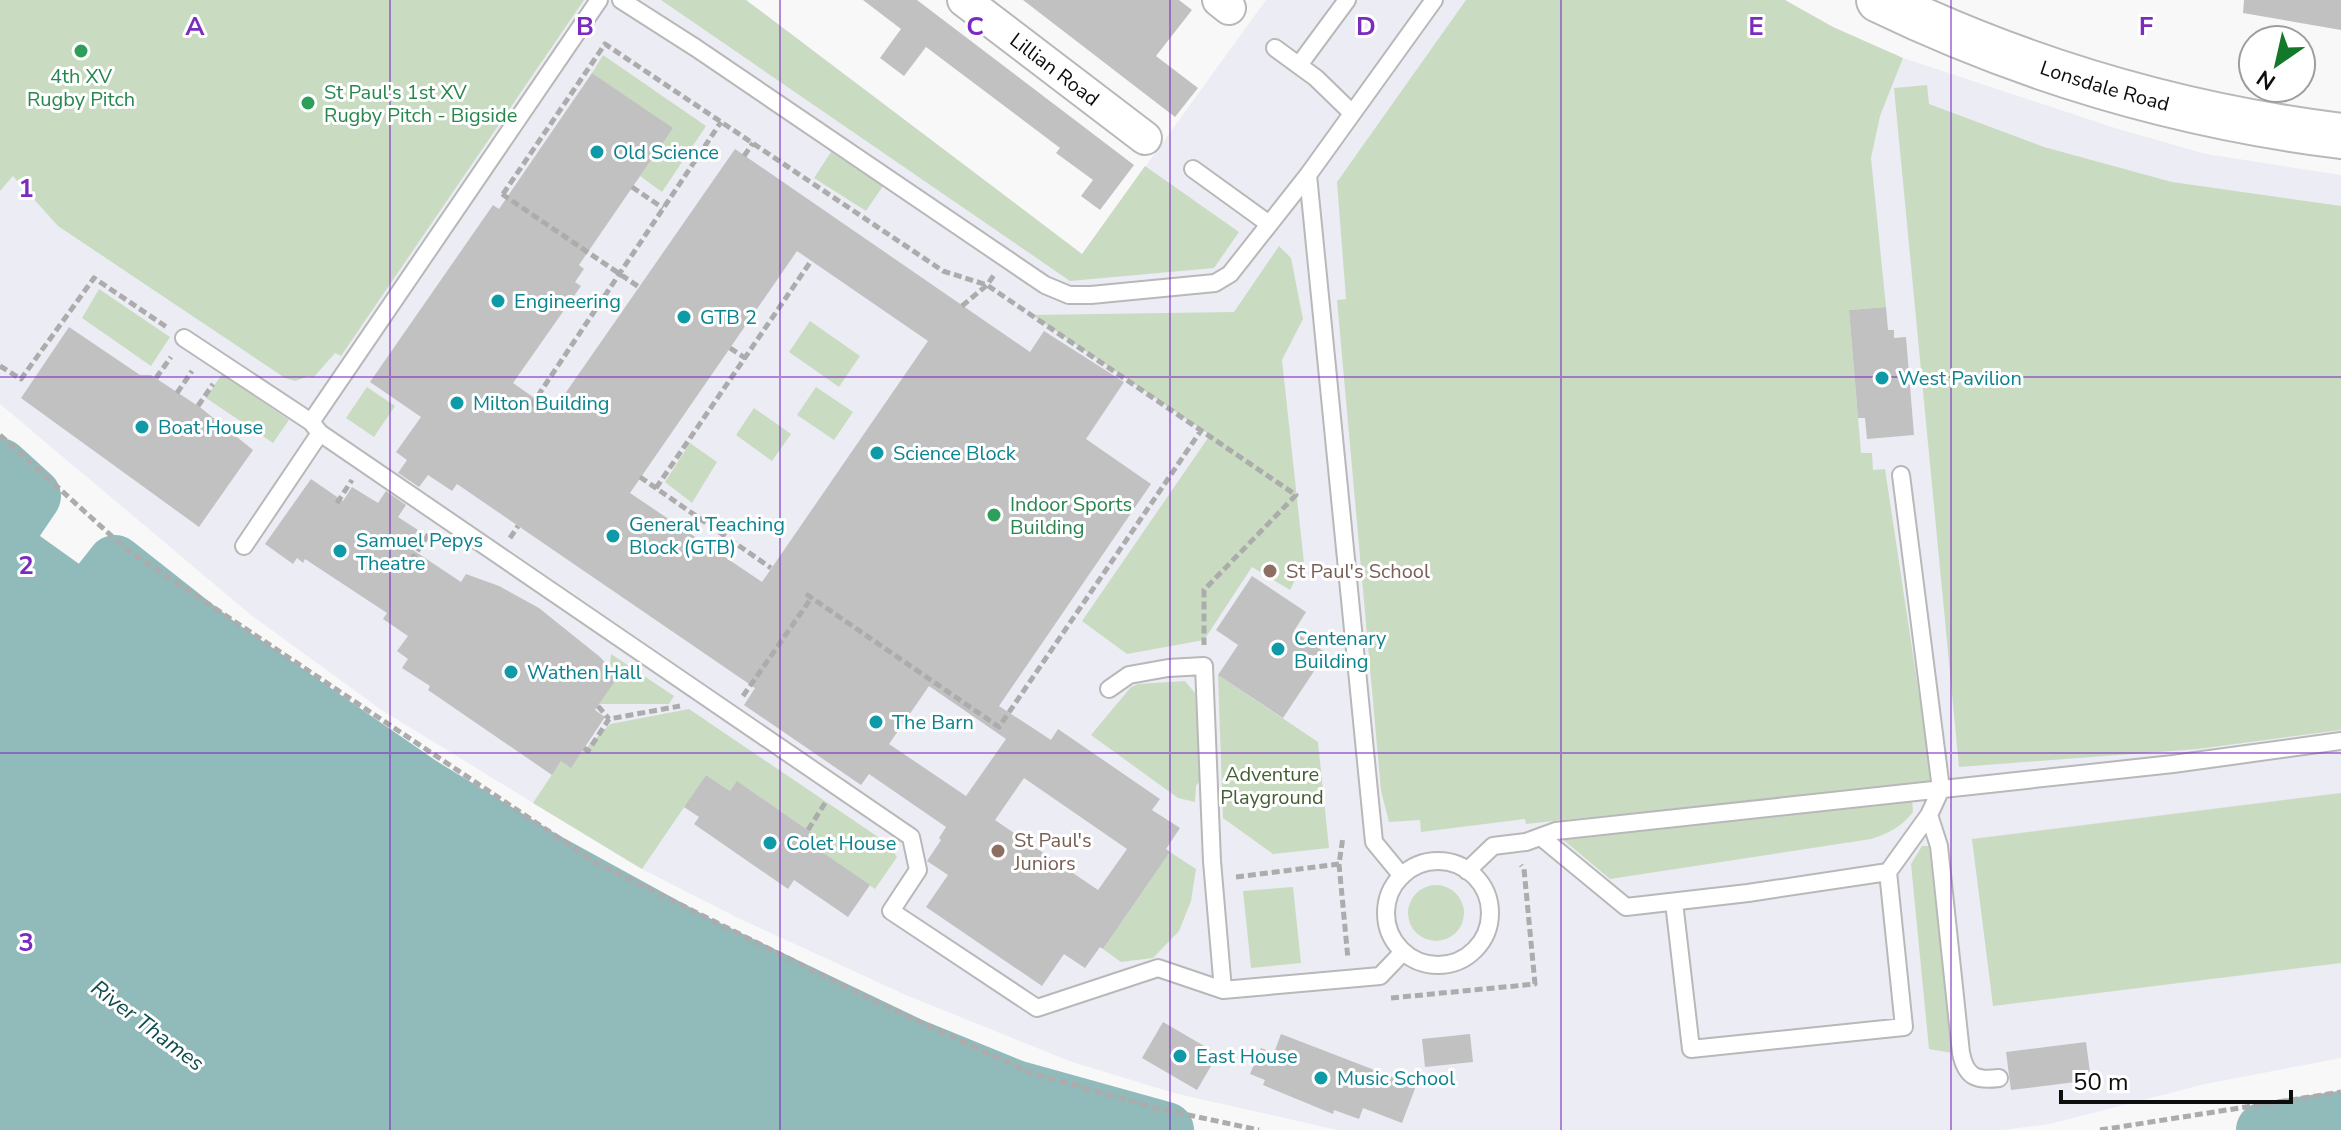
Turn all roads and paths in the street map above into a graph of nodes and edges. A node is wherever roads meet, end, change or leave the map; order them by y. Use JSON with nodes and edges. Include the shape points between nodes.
{"nodes":[{"id":1,"x":599,"y":0,"type":"edge"},
{"id":2,"x":621,"y":0,"type":"edge"},
{"id":3,"x":964,"y":0,"type":"edge"},
{"id":4,"x":1347,"y":0,"type":"edge"},
{"id":5,"x":1434,"y":0,"type":"edge"},
{"id":6,"x":1879,"y":0,"type":"edge"},
{"id":7,"x":1275,"y":48,"type":"dead end"},
{"id":8,"x":1299,"y":65,"type":"junction"},
{"id":9,"x":1352,"y":113,"type":"junction"},
{"id":10,"x":721,"y":122,"type":"junction"},
{"id":11,"x":2341,"y":136,"type":"edge"},
{"id":12,"x":1145,"y":138,"type":"dead end"},
{"id":13,"x":753,"y":143,"type":"junction"},
{"id":14,"x":744,"y":156,"type":"dead end"},
{"id":15,"x":1193,"y":169,"type":"dead end"},
{"id":16,"x":1308,"y":175,"type":"junction"},
{"id":17,"x":478,"y":178,"type":"junction"},
{"id":18,"x":632,"y":187,"type":"dead end"},
{"id":19,"x":503,"y":194,"type":"junction"},
{"id":20,"x":663,"y":208,"type":"junction"},
{"id":21,"x":1269,"y":224,"type":"junction"},
{"id":22,"x":1007,"y":258,"type":"junction"},
{"id":23,"x":811,"y":261,"type":"dead end"},
{"id":24,"x":619,"y":273,"type":"junction"},
{"id":25,"x":987,"y":285,"type":"junction"},
{"id":26,"x":639,"y":287,"type":"dead end"},
{"id":27,"x":962,"y":306,"type":"dead end"},
{"id":28,"x":184,"y":338,"type":"joint"},
{"id":29,"x":730,"y":348,"type":"dead end"},
{"id":30,"x":745,"y":358,"type":"junction"},
{"id":31,"x":0,"y":366,"type":"edge"},
{"id":32,"x":531,"y":406,"type":"dead end"},
{"id":33,"x":316,"y":428,"type":"junction"},
{"id":34,"x":1202,"y":429,"type":"junction"},
{"id":35,"x":0,"y":435,"type":"edge"},
{"id":36,"x":1901,"y":475,"type":"dead end"},
{"id":37,"x":640,"y":477,"type":"dead end"},
{"id":38,"x":656,"y":488,"type":"junction"},
{"id":39,"x":441,"y":516,"type":"junction"},
{"id":40,"x":244,"y":546,"type":"dead end"},
{"id":41,"x":771,"y":568,"type":"dead end"},
{"id":42,"x":404,"y":571,"type":"dead end"},
{"id":43,"x":1204,"y":666,"type":"junction"},
{"id":44,"x":693,"y":688,"type":"junction"},
{"id":45,"x":1109,"y":689,"type":"dead end"},
{"id":46,"x":598,"y":706,"type":"dead end"},
{"id":47,"x":732,"y":714,"type":"junction"},
{"id":48,"x":609,"y":719,"type":"junction"},
{"id":49,"x":2341,"y":741,"type":"edge"},
{"id":50,"x":584,"y":748,"type":"dead end"},
{"id":51,"x":1941,"y":789,"type":"junction"},
{"id":52,"x":1929,"y":815,"type":"junction"},
{"id":53,"x":1343,"y":837,"type":"dead end"},
{"id":54,"x":1541,"y":837,"type":"junction"},
{"id":55,"x":1516,"y":858,"type":"dead end"},
{"id":56,"x":1339,"y":864,"type":"junction"},
{"id":57,"x":1467,"y":871,"type":"junction"},
{"id":58,"x":1888,"y":872,"type":"junction"},
{"id":59,"x":1402,"y":876,"type":"junction"},
{"id":60,"x":1236,"y":877,"type":"dead end"},
{"id":61,"x":1674,"y":902,"type":"junction"},
{"id":62,"x":1403,"y":952,"type":"junction"},
{"id":63,"x":1350,"y":979,"type":"junction"},
{"id":64,"x":1223,"y":990,"type":"junction"},
{"id":65,"x":1999,"y":1078,"type":"dead end"},
{"id":66,"x":2341,"y":1092,"type":"edge"},
{"id":67,"x":1259,"y":1130,"type":"edge"},
{"id":68,"x":2100,"y":1130,"type":"edge"}],
"edges":[{"from":1,"to":17,"type":"lane"},
{"from":2,"to":22,"type":"lane"},
{"from":3,"to":12,"type":"street","name":"Lillian Road"},
{"from":4,"to":8,"type":"lane"},
{"from":5,"to":9,"type":"lane"},
{"from":6,"to":11,"type":"main road","name":"Lonsdale Road","via":[[1941,30],[2131,96],[2269,127]]},
{"from":7,"to":8,"type":"lane"},
{"from":8,"to":9,"type":"lane"},
{"from":9,"to":16,"type":"lane"},
{"from":10,"to":13,"type":"path"},
{"from":10,"to":19,"type":"path","via":[[605,44]]},
{"from":10,"to":20,"type":"path"},
{"from":13,"to":14,"type":"path"},
{"from":13,"to":25,"type":"path","via":[[943,271]]},
{"from":15,"to":21,"type":"lane"},
{"from":16,"to":21,"type":"lane"},
{"from":16,"to":59,"type":"lane","via":[[1374,842]]},
{"from":17,"to":19,"type":"path"},
{"from":17,"to":33,"type":"lane"},
{"from":18,"to":20,"type":"path"},
{"from":19,"to":24,"type":"path"},
{"from":20,"to":24,"type":"path"},
{"from":21,"to":22,"type":"lane","via":[[1235,268],[1215,283],[1069,295]]},
{"from":22,"to":25,"type":"path"},
{"from":23,"to":30,"type":"path"},
{"from":24,"to":26,"type":"path"},
{"from":24,"to":32,"type":"path"},
{"from":25,"to":27,"type":"path"},
{"from":25,"to":34,"type":"path"},
{"from":28,"to":31,"type":"path","via":[[94,278],[21,379]]},
{"from":28,"to":33,"type":"lane"},
{"from":29,"to":30,"type":"path"},
{"from":30,"to":38,"type":"path"},
{"from":33,"to":39,"type":"lane"},
{"from":33,"to":40,"type":"lane"},
{"from":34,"to":43,"type":"path","via":[[1296,495],[1204,590]]},
{"from":34,"to":47,"type":"path","via":[[999,727],[809,596]]},
{"from":35,"to":67,"type":"path","via":[[126,549],[595,862],[1031,1073]]},
{"from":36,"to":51,"type":"lane"},
{"from":37,"to":38,"type":"path"},
{"from":38,"to":41,"type":"path"},
{"from":39,"to":42,"type":"path"},
{"from":39,"to":44,"type":"lane"},
{"from":43,"to":45,"type":"lane","via":[[1129,675]]},
{"from":43,"to":64,"type":"lane"},
{"from":44,"to":47,"type":"lane"},
{"from":44,"to":48,"type":"path","via":[[679,707]]},
{"from":46,"to":48,"type":"path"},
{"from":47,"to":64,"type":"lane","via":[[911,837],[918,870],[891,911],[1037,1008],[1158,968]]},
{"from":48,"to":50,"type":"path","via":[[588,751]]},
{"from":49,"to":51,"type":"lane"},
{"from":51,"to":52,"type":"lane"},
{"from":51,"to":54,"type":"lane","via":[[1556,831]]},
{"from":52,"to":58,"type":"lane"},
{"from":52,"to":65,"type":"lane","via":[[1939,846],[1963,1062],[1974,1077]]},
{"from":53,"to":56,"type":"path"},
{"from":54,"to":57,"type":"lane","via":[[1493,846]]},
{"from":54,"to":61,"type":"lane","via":[[1626,907]]},
{"from":55,"to":63,"type":"path","via":[[1524,869],[1535,984],[1352,1002]]},
{"from":56,"to":60,"type":"path"},
{"from":56,"to":63,"type":"path"},
{"from":57,"to":59,"type":"lane","via":[[1433,861]]},
{"from":57,"to":62,"type":"lane","via":[[1479,882],[1490,914],[1479,946],[1451,964],[1434,966]]},
{"from":58,"to":61,"type":"lane"},
{"from":58,"to":61,"type":"lane","via":[[1904,1027],[1691,1049]]},
{"from":59,"to":62,"type":"lane","via":[[1386,906],[1392,939]]},
{"from":62,"to":63,"type":"lane","via":[[1380,976]]},
{"from":63,"to":64,"type":"lane"},
{"from":66,"to":68,"type":"path"}]}
